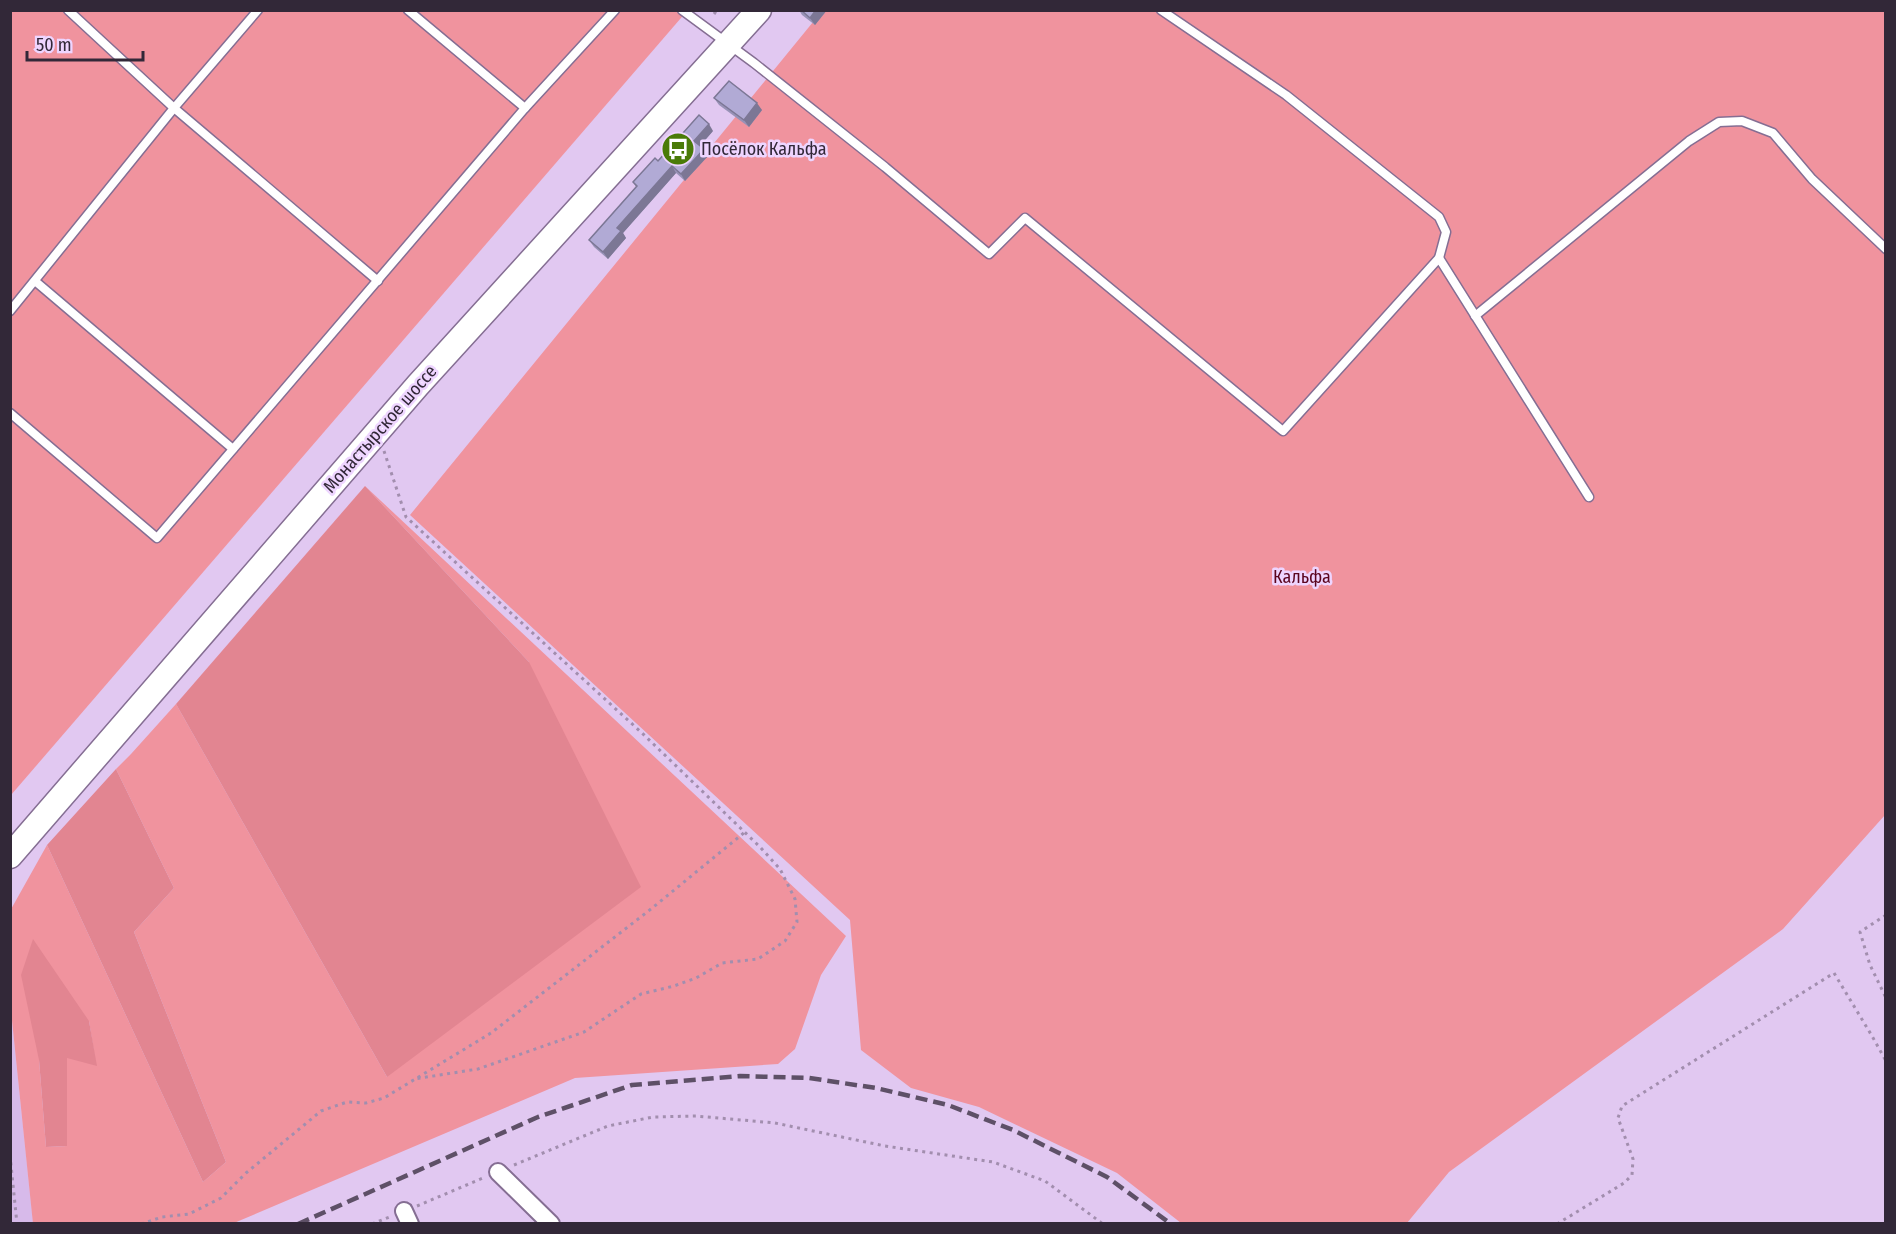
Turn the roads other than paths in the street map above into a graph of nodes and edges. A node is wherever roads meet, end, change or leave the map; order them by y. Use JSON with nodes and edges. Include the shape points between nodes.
{"nodes":[{"id":1,"x":68,"y":10,"type":"edge"},
{"id":2,"x":258,"y":10,"type":"edge"},
{"id":3,"x":408,"y":10,"type":"edge"},
{"id":4,"x":615,"y":10,"type":"edge"},
{"id":5,"x":682,"y":10,"type":"edge"},
{"id":6,"x":759,"y":10,"type":"edge"},
{"id":7,"x":1161,"y":10,"type":"edge"},
{"id":8,"x":730,"y":44,"type":"junction"},
{"id":9,"x":174,"y":108,"type":"junction"},
{"id":10,"x":525,"y":108,"type":"junction"},
{"id":11,"x":1886,"y":249,"type":"edge"},
{"id":12,"x":1439,"y":258,"type":"junction"},
{"id":13,"x":378,"y":280,"type":"junction"},
{"id":14,"x":34,"y":281,"type":"junction"},
{"id":15,"x":10,"y":311,"type":"edge"},
{"id":16,"x":1475,"y":316,"type":"junction"},
{"id":17,"x":10,"y":413,"type":"edge"},
{"id":18,"x":233,"y":449,"type":"junction"},
{"id":19,"x":1589,"y":497,"type":"dead end"},
{"id":20,"x":10,"y":856,"type":"edge"},
{"id":21,"x":498,"y":1172,"type":"road end"},
{"id":22,"x":551,"y":1224,"type":"edge"}],
"edges":[{"from":1,"to":9,"type":"lane"},
{"from":2,"to":9,"type":"lane"},
{"from":3,"to":10,"type":"lane"},
{"from":4,"to":10,"type":"lane"},
{"from":5,"to":8,"type":"lane"},
{"from":6,"to":8,"type":"main road","name":"Монастырское шоссе"},
{"from":7,"to":12,"type":"lane","via":[[1286,95],[1439,218],[1446,232]]},
{"from":8,"to":12,"type":"lane","via":[[989,254],[1025,218],[1282,430]]},
{"from":8,"to":20,"type":"main road","name":"Монастырское шоссе","via":[[377,432]]},
{"from":9,"to":13,"type":"lane"},
{"from":9,"to":14,"type":"lane"},
{"from":10,"to":13,"type":"lane"},
{"from":11,"to":16,"type":"lane","via":[[1812,179],[1773,133],[1742,121],[1719,122],[1689,141]]},
{"from":12,"to":16,"type":"lane"},
{"from":13,"to":18,"type":"lane"},
{"from":14,"to":15,"type":"lane"},
{"from":14,"to":18,"type":"lane"},
{"from":16,"to":19,"type":"lane"},
{"from":17,"to":18,"type":"lane","via":[[157,538]]},
{"from":21,"to":22,"type":"street"}]}
